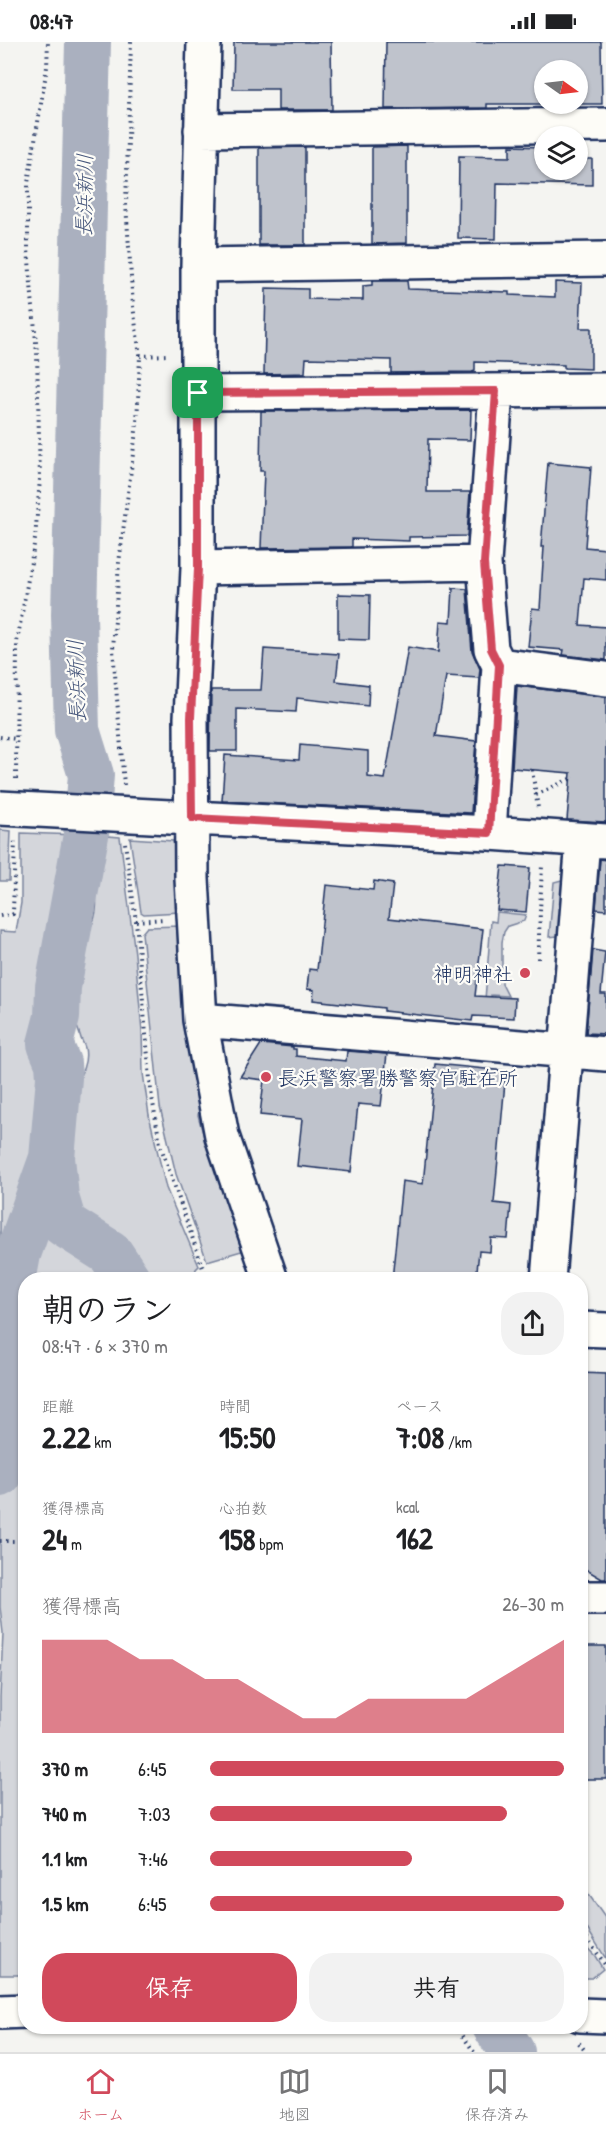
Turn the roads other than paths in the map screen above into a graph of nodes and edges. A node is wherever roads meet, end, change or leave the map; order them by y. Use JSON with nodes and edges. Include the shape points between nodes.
{"nodes":[{"id":1,"x":204,"y":42,"type":"edge"},
{"id":2,"x":606,"y":125,"type":"edge"},
{"id":3,"x":201,"y":130,"type":"junction"},
{"id":4,"x":606,"y":259,"type":"edge"},
{"id":5,"x":198,"y":264,"type":"junction"},
{"id":6,"x":606,"y":390,"type":"edge"},
{"id":7,"x":496,"y":391,"type":"junction"},
{"id":8,"x":198,"y":393,"type":"junction"},
{"id":9,"x":484,"y":563,"type":"junction"},
{"id":10,"x":198,"y":568,"type":"junction"},
{"id":11,"x":499,"y":665,"type":"junction"},
{"id":12,"x":606,"y":679,"type":"edge"},
{"id":13,"x":10,"y":808,"type":"edge"},
{"id":14,"x":181,"y":818,"type":"junction"},
{"id":15,"x":489,"y":833,"type":"junction"},
{"id":16,"x":594,"y":840,"type":"edge"},
{"id":17,"x":200,"y":1020,"type":"junction"},
{"id":18,"x":567,"y":1052,"type":"junction"},
{"id":19,"x":606,"y":1054,"type":"edge"},
{"id":20,"x":268,"y":1272,"type":"edge"},
{"id":21,"x":549,"y":1272,"type":"edge"},
{"id":22,"x":588,"y":1329,"type":"edge"},
{"id":23,"x":606,"y":1330,"type":"edge"},
{"id":24,"x":588,"y":1598,"type":"edge"},
{"id":25,"x":606,"y":1598,"type":"edge"},
{"id":26,"x":18,"y":2011,"type":"edge"},
{"id":27,"x":0,"y":2012,"type":"edge"},
{"id":28,"x":588,"y":2015,"type":"edge"},
{"id":29,"x":606,"y":2016,"type":"edge"}],
"edges":[{"from":1,"to":3,"type":"main road"},
{"from":2,"to":3,"type":"main road"},
{"from":3,"to":5,"type":"main road"},
{"from":4,"to":5,"type":"main road"},
{"from":5,"to":8,"type":"main road"},
{"from":6,"to":7,"type":"main road"},
{"from":7,"to":8,"type":"main road"},
{"from":7,"to":9,"type":"main road"},
{"from":8,"to":10,"type":"main road"},
{"from":9,"to":10,"type":"main road"},
{"from":9,"to":11,"type":"main road","via":[[491,649]]},
{"from":10,"to":14,"type":"main road","via":[[191,718]]},
{"from":11,"to":12,"type":"main road"},
{"from":11,"to":15,"type":"main road"},
{"from":13,"to":14,"type":"main road","bridge":true},
{"from":14,"to":15,"type":"main road"},
{"from":14,"to":17,"type":"main road","via":[[192,879]]},
{"from":15,"to":16,"type":"main road","via":[[541,824]]},
{"from":16,"to":18,"type":"main road"},
{"from":17,"to":18,"type":"main road"},
{"from":17,"to":20,"type":"main road","via":[[222,1136]]},
{"from":18,"to":19,"type":"main road"},
{"from":18,"to":21,"type":"main road"},
{"from":22,"to":23,"type":"main road"},
{"from":24,"to":25,"type":"main road"},
{"from":26,"to":27,"type":"main road"},
{"from":28,"to":29,"type":"main road"}]}
